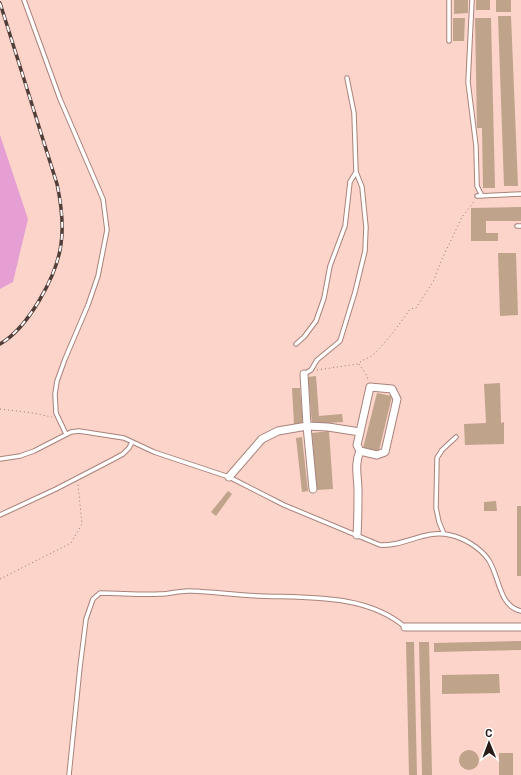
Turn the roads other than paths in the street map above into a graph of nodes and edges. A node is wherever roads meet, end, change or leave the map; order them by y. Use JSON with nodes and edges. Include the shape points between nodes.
{"nodes":[{"id":1,"x":24,"y":0,"type":"edge"},
{"id":2,"x":449,"y":0,"type":"edge"},
{"id":3,"x":472,"y":0,"type":"edge"},
{"id":4,"x":449,"y":41,"type":"dead end"},
{"id":5,"x":347,"y":78,"type":"dead end"},
{"id":6,"x":356,"y":172,"type":"junction"},
{"id":7,"x":521,"y":194,"type":"edge"},
{"id":8,"x":477,"y":196,"type":"road end"},
{"id":9,"x":482,"y":196,"type":"junction"},
{"id":10,"x":296,"y":344,"type":"dead end"},
{"id":11,"x":304,"y":374,"type":"joint"},
{"id":12,"x":307,"y":426,"type":"junction"},
{"id":13,"x":360,"y":432,"type":"junction"},
{"id":14,"x":66,"y":434,"type":"junction"},
{"id":15,"x":456,"y":437,"type":"dead end"},
{"id":16,"x":132,"y":442,"type":"junction"},
{"id":17,"x":360,"y":451,"type":"junction"},
{"id":18,"x":0,"y":459,"type":"edge"},
{"id":19,"x":230,"y":477,"type":"junction"},
{"id":20,"x":313,"y":489,"type":"dead end"},
{"id":21,"x":0,"y":515,"type":"edge"},
{"id":22,"x":444,"y":534,"type":"junction"},
{"id":23,"x":357,"y":535,"type":"junction"},
{"id":24,"x":521,"y":611,"type":"edge"},
{"id":25,"x":405,"y":627,"type":"joint"},
{"id":26,"x":521,"y":627,"type":"edge"},
{"id":27,"x":69,"y":775,"type":"edge"}],
"edges":[{"from":1,"to":14,"type":"lane","via":[[60,99],[103,199],[107,230],[98,276],[57,381],[54,403],[58,419]]},
{"from":2,"to":4,"type":"lane"},
{"from":3,"to":9,"type":"lane","via":[[468,82],[476,146],[477,186]]},
{"from":5,"to":6,"type":"lane","via":[[354,113]]},
{"from":6,"to":10,"type":"lane","via":[[350,182],[345,226],[330,266],[324,298],[316,321]]},
{"from":6,"to":11,"type":"lane","via":[[362,188],[366,227],[365,251],[355,292],[340,341]]},
{"from":7,"to":9,"type":"lane"},
{"from":8,"to":9,"type":"lane"},
{"from":11,"to":12,"type":"street"},
{"from":12,"to":13,"type":"street"},
{"from":12,"to":19,"type":"street","via":[[278,431],[262,439]]},
{"from":12,"to":20,"type":"street"},
{"from":13,"to":17,"type":"street","via":[[357,445]]},
{"from":13,"to":17,"type":"street","via":[[370,387],[392,389],[397,399],[385,452],[377,455]]},
{"from":14,"to":16,"type":"lane","via":[[79,431],[124,438]]},
{"from":14,"to":18,"type":"lane","via":[[34,451]]},
{"from":15,"to":22,"type":"lane","via":[[437,458],[436,508]]},
{"from":16,"to":19,"type":"lane"},
{"from":16,"to":21,"type":"lane","via":[[123,454]]},
{"from":17,"to":23,"type":"street","via":[[356,467]]},
{"from":19,"to":23,"type":"lane","via":[[284,505]]},
{"from":22,"to":23,"type":"lane","via":[[419,537],[388,546]]},
{"from":22,"to":24,"type":"lane","via":[[468,542],[483,553],[496,574],[505,601],[514,609]]},
{"from":25,"to":26,"type":"street"},
{"from":25,"to":27,"type":"lane","via":[[395,618],[372,608],[340,600],[189,591],[145,594],[100,593],[93,599],[86,619]]}]}
